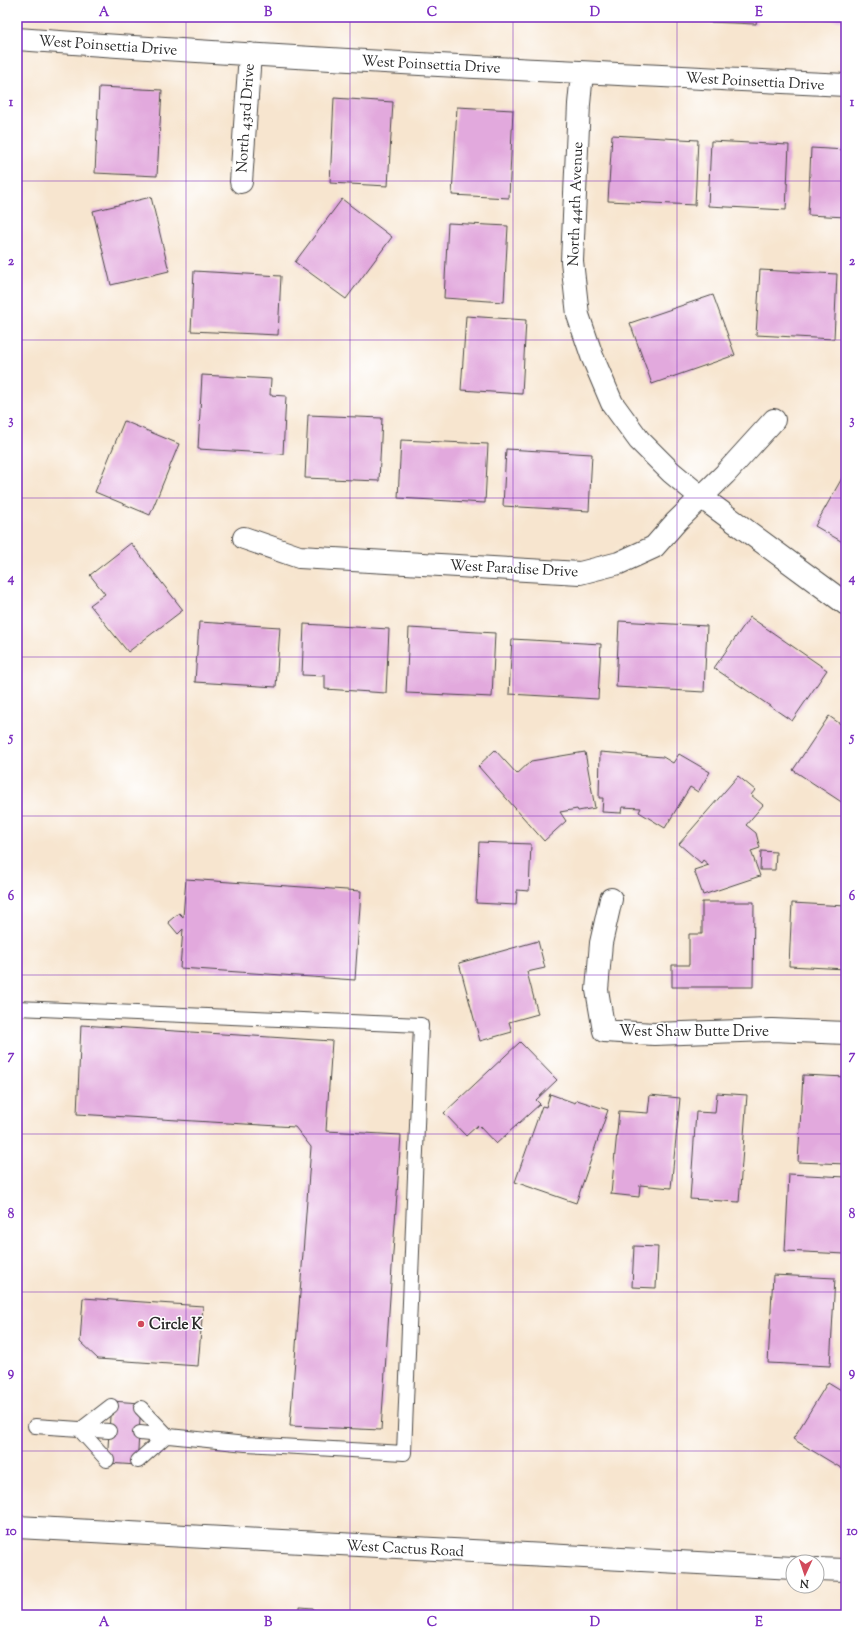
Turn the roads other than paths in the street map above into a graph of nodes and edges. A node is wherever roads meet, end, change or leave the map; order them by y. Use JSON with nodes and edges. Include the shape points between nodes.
{"nodes":[{"id":1,"x":17,"y":39,"type":"edge"},
{"id":2,"x":250,"y":54,"type":"junction"},
{"id":3,"x":582,"y":73,"type":"junction"},
{"id":4,"x":846,"y":85,"type":"edge"},
{"id":5,"x":241,"y":182,"type":"dead end"},
{"id":6,"x":774,"y":420,"type":"dead end"},
{"id":7,"x":701,"y":497,"type":"junction"},
{"id":8,"x":244,"y":538,"type":"dead end"},
{"id":9,"x":846,"y":604,"type":"edge"},
{"id":10,"x":611,"y":899,"type":"dead end"},
{"id":11,"x":17,"y":1008,"type":"edge"},
{"id":12,"x":846,"y":1033,"type":"edge"},
{"id":13,"x":111,"y":1406,"type":"dead end"},
{"id":14,"x":141,"y":1408,"type":"dead end"},
{"id":15,"x":35,"y":1426,"type":"dead end"},
{"id":16,"x":80,"y":1430,"type":"junction"},
{"id":17,"x":109,"y":1431,"type":"dead end"},
{"id":18,"x":140,"y":1433,"type":"dead end"},
{"id":19,"x":167,"y":1435,"type":"junction"},
{"id":20,"x":107,"y":1460,"type":"dead end"},
{"id":21,"x":138,"y":1461,"type":"dead end"},
{"id":22,"x":17,"y":1527,"type":"edge"},
{"id":23,"x":785,"y":1568,"type":"edge"},
{"id":24,"x":825,"y":1569,"type":"edge"},
{"id":25,"x":846,"y":1570,"type":"edge"}],
"edges":[{"from":1,"to":2,"type":"street","name":"West Poinsettia Drive"},
{"from":2,"to":3,"type":"street","name":"West Poinsettia Drive"},
{"from":2,"to":5,"type":"street","name":"North 43rd Drive"},
{"from":3,"to":4,"type":"street","name":"West Poinsettia Drive"},
{"from":3,"to":7,"type":"street","name":"North 44th Avenue","via":[[572,261],[578,315],[612,403],[639,440]]},
{"from":6,"to":7,"type":"street"},
{"from":7,"to":8,"type":"street","name":"West Paradise Drive","via":[[654,547],[619,563],[580,573],[299,556]]},
{"from":7,"to":9,"type":"street"},
{"from":10,"to":12,"type":"street","name":"West Shaw Butte Drive","via":[[601,943],[597,990],[604,1031],[654,1034],[772,1030]]},
{"from":11,"to":19,"type":"lane","via":[[421,1025],[404,1453],[246,1444]]},
{"from":13,"to":16,"type":"lane"},
{"from":14,"to":19,"type":"lane"},
{"from":15,"to":16,"type":"lane"},
{"from":16,"to":17,"type":"lane"},
{"from":16,"to":20,"type":"lane"},
{"from":18,"to":19,"type":"lane"},
{"from":19,"to":21,"type":"lane"},
{"from":22,"to":23,"type":"street","name":"West Cactus Road"},
{"from":24,"to":25,"type":"street"}]}
